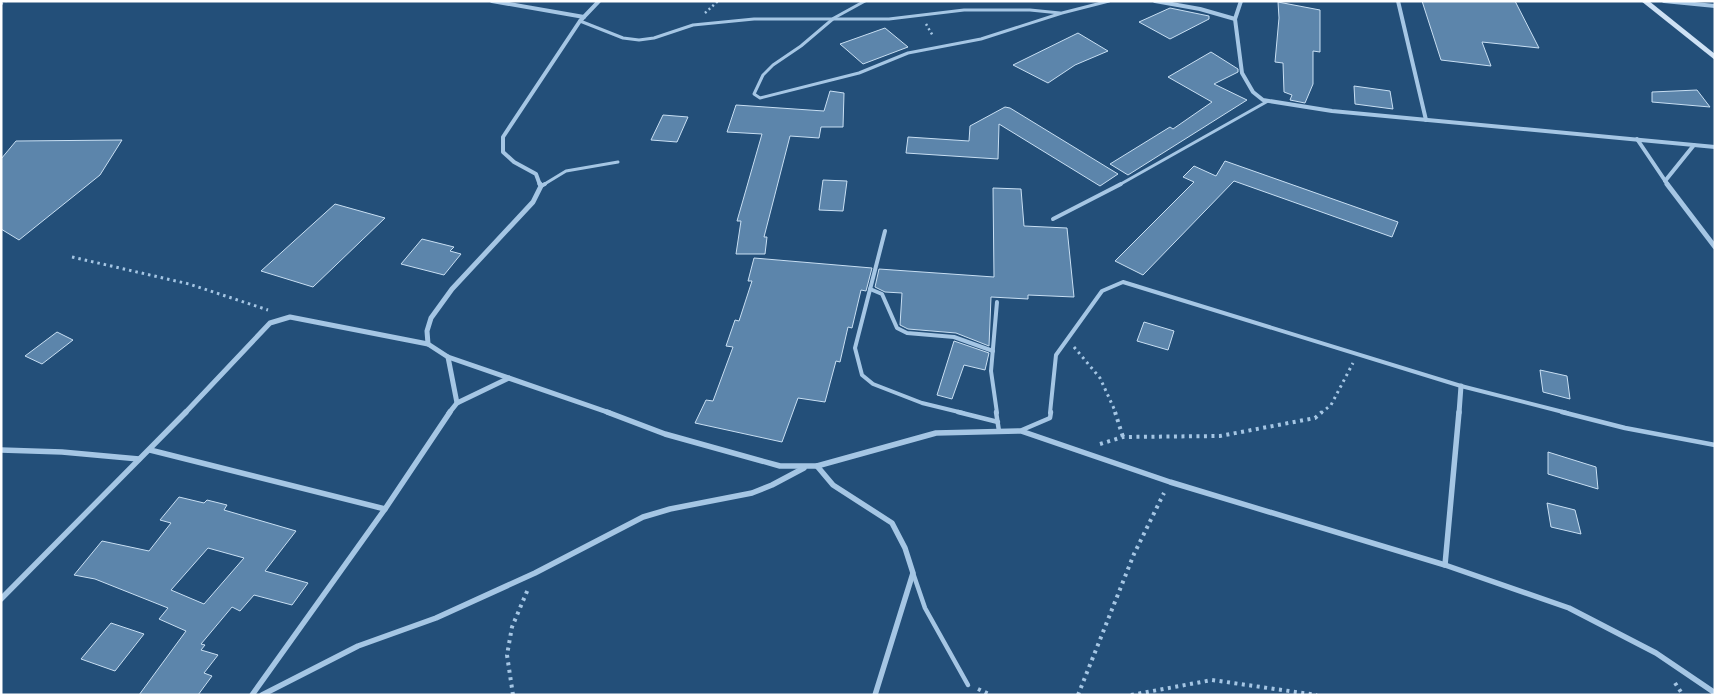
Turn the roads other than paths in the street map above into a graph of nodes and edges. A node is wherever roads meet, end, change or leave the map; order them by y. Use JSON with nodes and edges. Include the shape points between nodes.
{"nodes":[{"id":1,"x":492,"y":1,"type":"edge"},
{"id":2,"x":598,"y":1,"type":"edge"},
{"id":3,"x":865,"y":1,"type":"edge"},
{"id":4,"x":1109,"y":1,"type":"edge"},
{"id":5,"x":1156,"y":1,"type":"edge"},
{"id":6,"x":1242,"y":1,"type":"edge"},
{"id":7,"x":1398,"y":1,"type":"edge"},
{"id":8,"x":1644,"y":1,"type":"edge"},
{"id":9,"x":1664,"y":1,"type":"edge"},
{"id":10,"x":1715,"y":6,"type":"edge"},
{"id":11,"x":1062,"y":13,"type":"junction"},
{"id":12,"x":834,"y":18,"type":"junction"},
{"id":13,"x":582,"y":19,"type":"junction"},
{"id":14,"x":1235,"y":19,"type":"junction"},
{"id":15,"x":940,"y":48,"type":"joint"},
{"id":16,"x":1715,"y":58,"type":"edge"},
{"id":17,"x":1268,"y":101,"type":"junction"},
{"id":18,"x":1426,"y":120,"type":"junction"},
{"id":19,"x":1637,"y":139,"type":"junction"},
{"id":20,"x":1694,"y":145,"type":"junction"},
{"id":21,"x":1715,"y":147,"type":"edge"},
{"id":22,"x":618,"y":162,"type":"dead end"},
{"id":23,"x":1665,"y":181,"type":"junction"},
{"id":24,"x":542,"y":186,"type":"junction"},
{"id":25,"x":1052,"y":219,"type":"dead end"},
{"id":26,"x":885,"y":231,"type":"dead end"},
{"id":27,"x":1715,"y":247,"type":"edge"},
{"id":28,"x":870,"y":289,"type":"junction"},
{"id":29,"x":997,"y":302,"type":"dead end"},
{"id":30,"x":428,"y":344,"type":"junction"},
{"id":31,"x":993,"y":351,"type":"junction"},
{"id":32,"x":448,"y":357,"type":"junction"},
{"id":33,"x":509,"y":378,"type":"junction"},
{"id":34,"x":1461,"y":386,"type":"junction"},
{"id":35,"x":457,"y":403,"type":"junction"},
{"id":36,"x":998,"y":422,"type":"junction"},
{"id":37,"x":999,"y":431,"type":"junction"},
{"id":38,"x":1021,"y":431,"type":"junction"},
{"id":39,"x":1715,"y":445,"type":"edge"},
{"id":40,"x":1,"y":450,"type":"edge"},
{"id":41,"x":150,"y":450,"type":"junction"},
{"id":42,"x":139,"y":459,"type":"junction"},
{"id":43,"x":818,"y":466,"type":"junction"},
{"id":44,"x":804,"y":467,"type":"junction"},
{"id":45,"x":385,"y":509,"type":"junction"},
{"id":46,"x":1445,"y":565,"type":"junction"},
{"id":47,"x":913,"y":573,"type":"junction"},
{"id":48,"x":1,"y":599,"type":"edge"},
{"id":49,"x":968,"y":685,"type":"dead end"},
{"id":50,"x":1715,"y":693,"type":"edge"},
{"id":51,"x":252,"y":695,"type":"edge"},
{"id":52,"x":262,"y":695,"type":"edge"},
{"id":53,"x":874,"y":695,"type":"edge"}],
"edges":[{"from":1,"to":13,"type":"street"},
{"from":2,"to":13,"type":"street"},
{"from":3,"to":12,"type":"lane"},
{"from":4,"to":11,"type":"lane"},
{"from":5,"to":14,"type":"street"},
{"from":6,"to":14,"type":"street"},
{"from":7,"to":18,"type":"street"},
{"from":8,"to":16,"type":"main road"},
{"from":9,"to":10,"type":"street"},
{"from":11,"to":12,"type":"lane","via":[[964,10],[889,18]]},
{"from":11,"to":15,"type":"lane","via":[[981,39]]},
{"from":12,"to":13,"type":"lane","via":[[754,19],[693,25],[639,40],[623,38]]},
{"from":12,"to":15,"type":"lane","via":[[773,65],[763,75],[754,94],[760,98],[859,73],[908,53]]},
{"from":13,"to":24,"type":"street","via":[[503,137],[503,152],[536,174]]},
{"from":14,"to":17,"type":"street","via":[[1240,65],[1246,84],[1253,94]]},
{"from":17,"to":18,"type":"street"},
{"from":17,"to":25,"type":"lane","via":[[1083,205]]},
{"from":18,"to":19,"type":"street"},
{"from":19,"to":20,"type":"street"},
{"from":19,"to":23,"type":"street"},
{"from":20,"to":21,"type":"street"},
{"from":20,"to":23,"type":"street"},
{"from":22,"to":24,"type":"lane","via":[[566,171]]},
{"from":23,"to":27,"type":"street"},
{"from":24,"to":30,"type":"street","via":[[533,202],[452,289],[431,318],[426,331]]},
{"from":26,"to":28,"type":"lane"},
{"from":28,"to":31,"type":"lane","via":[[882,294],[896,328],[907,333],[954,337]]},
{"from":28,"to":36,"type":"lane","via":[[856,348],[862,375],[873,384],[922,403]]},
{"from":29,"to":31,"type":"lane"},
{"from":30,"to":32,"type":"street"},
{"from":30,"to":41,"type":"street","via":[[290,318],[270,323]]},
{"from":31,"to":36,"type":"lane","via":[[991,371]]},
{"from":32,"to":33,"type":"street"},
{"from":32,"to":35,"type":"street"},
{"from":33,"to":35,"type":"street"},
{"from":33,"to":44,"type":"street","via":[[665,434],[780,466]]},
{"from":34,"to":38,"type":"lane","via":[[1124,282],[1102,291],[1056,356],[1050,418]]},
{"from":34,"to":39,"type":"lane","via":[[1625,428]]},
{"from":34,"to":46,"type":"street"},
{"from":35,"to":45,"type":"street"},
{"from":36,"to":37,"type":"lane"},
{"from":37,"to":38,"type":"street"},
{"from":37,"to":43,"type":"street","via":[[936,433]]},
{"from":38,"to":46,"type":"street","via":[[1170,482]]},
{"from":40,"to":42,"type":"street"},
{"from":41,"to":42,"type":"street"},
{"from":41,"to":45,"type":"street"},
{"from":42,"to":48,"type":"street"},
{"from":43,"to":44,"type":"street"},
{"from":43,"to":47,"type":"street","via":[[832,486],[892,523],[906,548]]},
{"from":44,"to":52,"type":"street","via":[[752,492],[643,517],[535,573],[436,618],[358,646]]},
{"from":45,"to":51,"type":"street"},
{"from":46,"to":50,"type":"street","via":[[1569,608],[1656,653]]},
{"from":47,"to":49,"type":"lane","via":[[926,608]]},
{"from":47,"to":53,"type":"street"}]}
